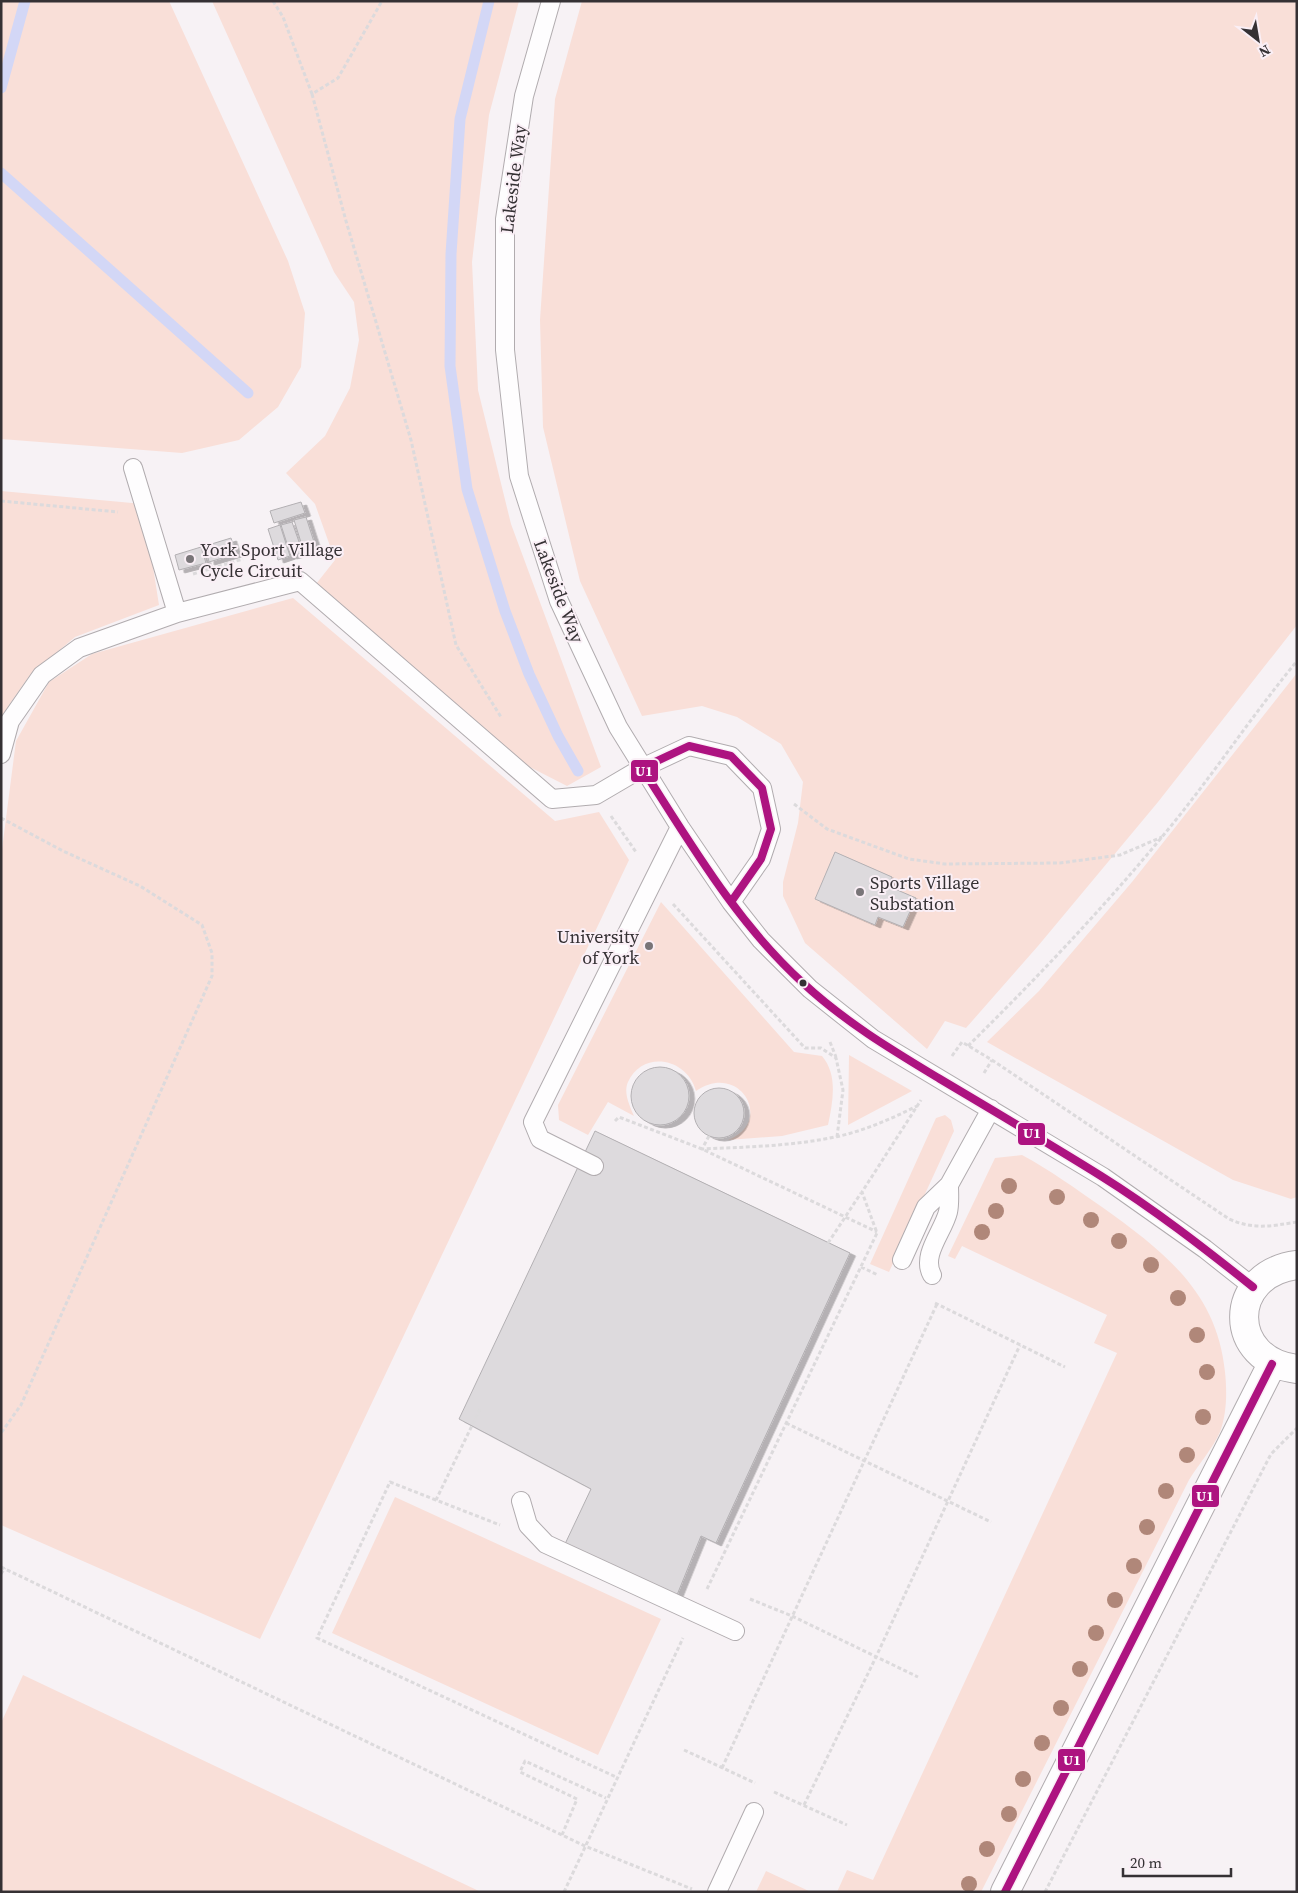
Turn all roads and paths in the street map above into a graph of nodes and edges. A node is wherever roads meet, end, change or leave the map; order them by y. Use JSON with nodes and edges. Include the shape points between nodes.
{"nodes":[{"id":1,"x":273,"y":1,"type":"edge"},
{"id":2,"x":382,"y":1,"type":"edge"},
{"id":3,"x":551,"y":1,"type":"edge"},
{"id":4,"x":312,"y":94,"type":"junction"},
{"id":5,"x":133,"y":468,"type":"dead end"},
{"id":6,"x":1,"y":501,"type":"edge"},
{"id":7,"x":146,"y":515,"type":"junction"},
{"id":8,"x":243,"y":560,"type":"dead end"},
{"id":9,"x":194,"y":580,"type":"dead end"},
{"id":10,"x":177,"y":613,"type":"junction"},
{"id":11,"x":1297,"y":662,"type":"edge"},
{"id":12,"x":502,"y":718,"type":"dead end"},
{"id":13,"x":1,"y":754,"type":"edge"},
{"id":14,"x":642,"y":768,"type":"junction"},
{"id":15,"x":762,"y":788,"type":"junction"},
{"id":16,"x":596,"y":795,"type":"junction"},
{"id":17,"x":1,"y":818,"type":"edge"},
{"id":18,"x":680,"y":827,"type":"junction"},
{"id":19,"x":1162,"y":836,"type":"junction"},
{"id":20,"x":655,"y":879,"type":"junction"},
{"id":21,"x":731,"y":902,"type":"junction"},
{"id":22,"x":968,"y":1046,"type":"junction"},
{"id":23,"x":935,"y":1076,"type":"junction"},
{"id":24,"x":991,"y":1109,"type":"junction"},
{"id":25,"x":615,"y":1121,"type":"dead end"},
{"id":26,"x":709,"y":1136,"type":"dead end"},
{"id":27,"x":837,"y":1137,"type":"junction"},
{"id":28,"x":702,"y":1149,"type":"junction"},
{"id":29,"x":594,"y":1166,"type":"dead end"},
{"id":30,"x":949,"y":1185,"type":"junction"},
{"id":31,"x":862,"y":1192,"type":"junction"},
{"id":32,"x":845,"y":1217,"type":"junction"},
{"id":33,"x":1297,"y":1222,"type":"edge"},
{"id":34,"x":877,"y":1233,"type":"junction"},
{"id":35,"x":828,"y":1243,"type":"dead end"},
{"id":36,"x":902,"y":1260,"type":"dead end"},
{"id":37,"x":1297,"y":1265,"type":"edge"},
{"id":38,"x":861,"y":1267,"type":"junction"},
{"id":39,"x":932,"y":1275,"type":"dead end"},
{"id":40,"x":884,"y":1278,"type":"dead end"},
{"id":41,"x":1253,"y":1287,"type":"junction"},
{"id":42,"x":929,"y":1300,"type":"dead end"},
{"id":43,"x":937,"y":1304,"type":"junction"},
{"id":44,"x":1020,"y":1345,"type":"junction"},
{"id":45,"x":1284,"y":1366,"type":"edge"},
{"id":46,"x":1065,"y":1367,"type":"dead end"},
{"id":47,"x":480,"y":1409,"type":"dead end"},
{"id":48,"x":786,"y":1423,"type":"junction"},
{"id":49,"x":1297,"y":1428,"type":"edge"},
{"id":50,"x":1,"y":1434,"type":"edge"},
{"id":51,"x":864,"y":1461,"type":"junction"},
{"id":52,"x":436,"y":1500,"type":"junction"},
{"id":53,"x":947,"y":1500,"type":"junction"},
{"id":54,"x":521,"y":1501,"type":"dead end"},
{"id":55,"x":991,"y":1522,"type":"dead end"},
{"id":56,"x":546,"y":1544,"type":"junction"},
{"id":57,"x":3,"y":1568,"type":"edge"},
{"id":58,"x":1,"y":1574,"type":"edge"},
{"id":59,"x":750,"y":1599,"type":"dead end"},
{"id":60,"x":695,"y":1613,"type":"junction"},
{"id":61,"x":792,"y":1616,"type":"junction"},
{"id":62,"x":736,"y":1631,"type":"dead end"},
{"id":63,"x":876,"y":1657,"type":"junction"},
{"id":64,"x":918,"y":1677,"type":"dead end"},
{"id":65,"x":722,"y":1768,"type":"dead end"},
{"id":66,"x":616,"y":1777,"type":"junction"},
{"id":67,"x":606,"y":1798,"type":"junction"},
{"id":68,"x":804,"y":1806,"type":"dead end"},
{"id":69,"x":754,"y":1812,"type":"dead end"},
{"id":70,"x":562,"y":1835,"type":"junction"},
{"id":71,"x":585,"y":1846,"type":"junction"},
{"id":72,"x":564,"y":1892,"type":"edge"},
{"id":73,"x":700,"y":1892,"type":"edge"},
{"id":74,"x":718,"y":1892,"type":"edge"},
{"id":75,"x":1004,"y":1892,"type":"edge"},
{"id":76,"x":1045,"y":1892,"type":"edge"}],
"edges":[{"from":1,"to":4,"type":"path","via":[[283,17]]},
{"from":2,"to":4,"type":"path","via":[[338,78]]},
{"from":3,"to":14,"type":"lane","name":"Lakeside Way","via":[[524,96],[505,219],[506,350],[519,476],[559,601],[618,728]]},
{"from":4,"to":12,"type":"path","via":[[346,222],[411,440],[456,645]]},
{"from":5,"to":7,"type":"lane"},
{"from":6,"to":7,"type":"path"},
{"from":7,"to":10,"type":"lane"},
{"from":8,"to":9,"type":"path","via":[[192,574]]},
{"from":10,"to":13,"type":"lane","via":[[79,648],[42,675],[10,721]]},
{"from":10,"to":16,"type":"lane","via":[[300,581],[552,799]]},
{"from":11,"to":19,"type":"path"},
{"from":14,"to":15,"type":"lane","via":[[689,746],[731,756]]},
{"from":14,"to":16,"type":"lane"},
{"from":14,"to":18,"type":"lane","name":"Lakeside Way"},
{"from":15,"to":19,"type":"path","via":[[787,792],[793,803],[827,829],[909,859],[945,864],[1060,863],[1120,855]]},
{"from":15,"to":21,"type":"lane","via":[[771,829],[761,859]]},
{"from":16,"to":20,"type":"path"},
{"from":17,"to":50,"type":"path","via":[[140,886],[183,912],[202,925],[212,953],[212,976],[21,1405]]},
{"from":18,"to":20,"type":"lane"},
{"from":18,"to":21,"type":"lane","name":"Lakeside Way"},
{"from":19,"to":22,"type":"path","via":[[1056,959]]},
{"from":20,"to":27,"type":"path","via":[[706,943],[805,1048],[821,1048],[836,1058],[843,1090]]},
{"from":20,"to":29,"type":"lane","via":[[533,1122],[540,1139]]},
{"from":21,"to":23,"type":"lane","name":"Lakeside Way","via":[[761,940],[810,989],[873,1039]]},
{"from":22,"to":23,"type":"path","via":[[962,1042]]},
{"from":22,"to":33,"type":"path","via":[[1229,1219],[1245,1226],[1265,1227]]},
{"from":23,"to":24,"type":"lane","name":"Lakeside Way"},
{"from":24,"to":30,"type":"lane"},
{"from":24,"to":41,"type":"lane","name":"Lakeside Way","via":[[1103,1177]]},
{"from":25,"to":28,"type":"path","via":[[619,1117]]},
{"from":26,"to":28,"type":"path"},
{"from":27,"to":28,"type":"path","via":[[798,1143]]},
{"from":27,"to":31,"type":"path","via":[[886,1121],[918,1106]]},
{"from":28,"to":32,"type":"path"},
{"from":30,"to":36,"type":"lane","via":[[926,1208]]},
{"from":30,"to":39,"type":"lane","via":[[948,1212],[929,1258],[928,1267]]},
{"from":31,"to":32,"type":"path"},
{"from":31,"to":34,"type":"path"},
{"from":32,"to":34,"type":"path"},
{"from":32,"to":35,"type":"path"},
{"from":34,"to":38,"type":"path"},
{"from":37,"to":41,"type":"street","via":[[1278,1268]]},
{"from":38,"to":40,"type":"path"},
{"from":38,"to":48,"type":"path"},
{"from":41,"to":45,"type":"street","via":[[1245,1307],[1245,1328],[1254,1348]]},
{"from":42,"to":43,"type":"path"},
{"from":43,"to":44,"type":"path"},
{"from":43,"to":51,"type":"path"},
{"from":44,"to":46,"type":"path"},
{"from":44,"to":53,"type":"path"},
{"from":45,"to":75,"type":"street"},
{"from":47,"to":52,"type":"path"},
{"from":48,"to":51,"type":"path"},
{"from":48,"to":60,"type":"path"},
{"from":49,"to":76,"type":"path","via":[[1271,1454]]},
{"from":51,"to":53,"type":"path"},
{"from":51,"to":61,"type":"path"},
{"from":52,"to":56,"type":"path"},
{"from":52,"to":66,"type":"path","via":[[390,1482],[317,1638]]},
{"from":53,"to":55,"type":"path"},
{"from":53,"to":63,"type":"path"},
{"from":54,"to":56,"type":"lane","via":[[528,1525]]},
{"from":56,"to":60,"type":"lane"},
{"from":57,"to":58,"type":"path"},
{"from":57,"to":70,"type":"path"},
{"from":59,"to":61,"type":"path"},
{"from":60,"to":62,"type":"lane"},
{"from":60,"to":66,"type":"path"},
{"from":61,"to":63,"type":"path"},
{"from":61,"to":65,"type":"path"},
{"from":63,"to":64,"type":"path"},
{"from":63,"to":68,"type":"path"},
{"from":66,"to":67,"type":"path"},
{"from":67,"to":70,"type":"path","via":[[525,1761],[520,1772],[576,1799]]},
{"from":67,"to":71,"type":"path"},
{"from":69,"to":74,"type":"lane"},
{"from":70,"to":71,"type":"path"},
{"from":71,"to":72,"type":"path"},
{"from":71,"to":73,"type":"path"}]}
